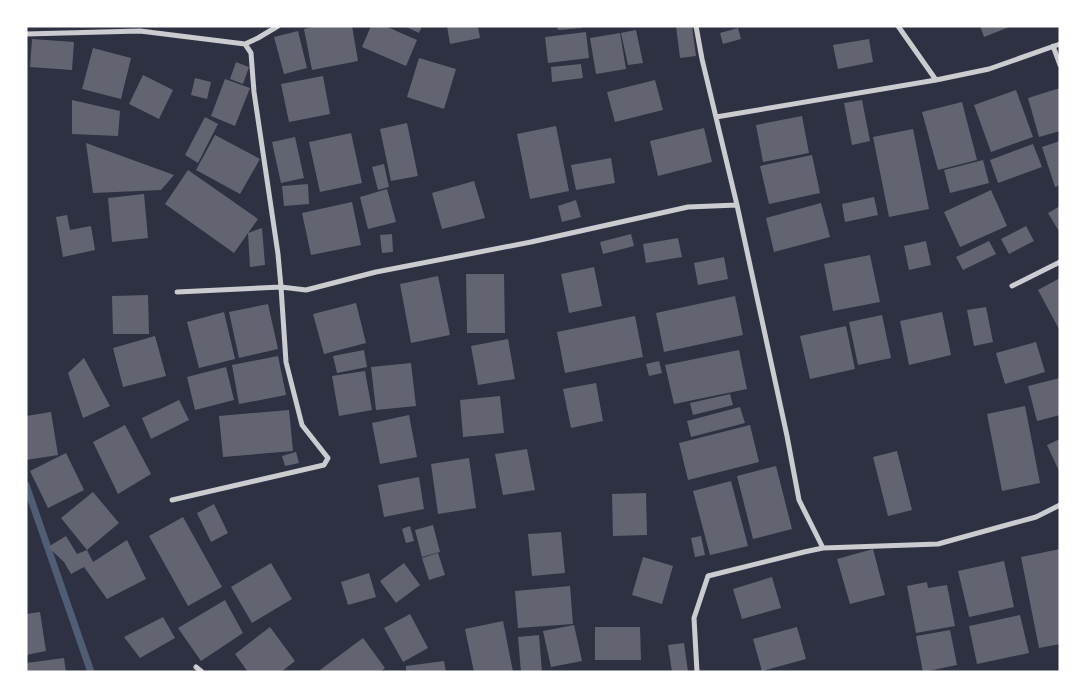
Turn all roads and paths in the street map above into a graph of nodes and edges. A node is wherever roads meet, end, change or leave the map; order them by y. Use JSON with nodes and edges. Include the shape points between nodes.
{"nodes":[{"id":1,"x":278,"y":26,"type":"edge"},
{"id":2,"x":696,"y":26,"type":"edge"},
{"id":3,"x":898,"y":26,"type":"edge"},
{"id":4,"x":26,"y":34,"type":"edge"},
{"id":5,"x":245,"y":44,"type":"junction"},
{"id":6,"x":1060,"y":44,"type":"edge"},
{"id":7,"x":1053,"y":46,"type":"junction"},
{"id":8,"x":1060,"y":65,"type":"edge"},
{"id":9,"x":936,"y":80,"type":"junction"},
{"id":10,"x":716,"y":117,"type":"junction"},
{"id":11,"x":737,"y":205,"type":"junction"},
{"id":12,"x":1060,"y":262,"type":"edge"},
{"id":13,"x":1012,"y":286,"type":"dead end"},
{"id":14,"x":281,"y":287,"type":"junction"},
{"id":15,"x":177,"y":292,"type":"dead end"},
{"id":16,"x":172,"y":500,"type":"dead end"},
{"id":17,"x":1060,"y":505,"type":"edge"},
{"id":18,"x":823,"y":548,"type":"junction"},
{"id":19,"x":196,"y":667,"type":"dead end"},
{"id":20,"x":202,"y":672,"type":"edge"},
{"id":21,"x":697,"y":672,"type":"edge"}],
"edges":[{"from":1,"to":5,"type":"street"},
{"from":2,"to":10,"type":"street"},
{"from":3,"to":9,"type":"street"},
{"from":4,"to":5,"type":"street","via":[[140,31]]},
{"from":5,"to":14,"type":"street","via":[[251,52]]},
{"from":6,"to":7,"type":"street"},
{"from":7,"to":8,"type":"street"},
{"from":7,"to":9,"type":"street","via":[[989,69]]},
{"from":9,"to":10,"type":"street"},
{"from":10,"to":11,"type":"street"},
{"from":11,"to":14,"type":"street","via":[[688,207],[376,272],[306,290]]},
{"from":11,"to":18,"type":"street","via":[[799,500]]},
{"from":12,"to":13,"type":"street"},
{"from":14,"to":15,"type":"street"},
{"from":14,"to":16,"type":"street","via":[[286,362],[302,425],[328,458],[324,465]]},
{"from":17,"to":18,"type":"street","via":[[1036,517],[938,544]]},
{"from":18,"to":21,"type":"street","via":[[708,576],[694,618]]},
{"from":19,"to":20,"type":"street"}]}
